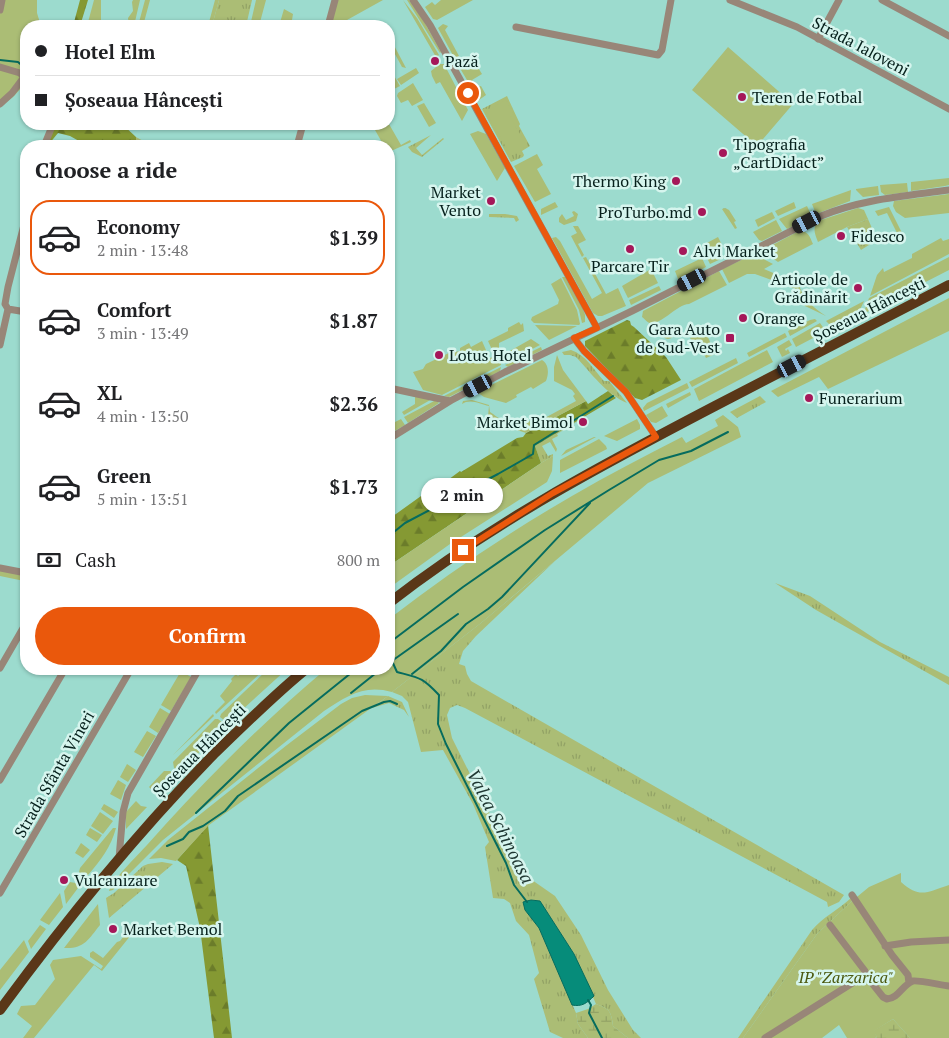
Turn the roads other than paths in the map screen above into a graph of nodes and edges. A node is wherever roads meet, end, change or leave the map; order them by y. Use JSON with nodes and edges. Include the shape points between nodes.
{"nodes":[{"id":1,"x":2,"y":0,"type":"edge"},
{"id":2,"x":335,"y":0,"type":"edge"},
{"id":3,"x":413,"y":0,"type":"edge"},
{"id":4,"x":671,"y":0,"type":"edge"},
{"id":5,"x":730,"y":0,"type":"edge"},
{"id":6,"x":839,"y":0,"type":"edge"},
{"id":7,"x":882,"y":0,"type":"edge"},
{"id":8,"x":0,"y":10,"type":"edge"},
{"id":9,"x":330,"y":20,"type":"edge"},
{"id":10,"x":516,"y":28,"type":"dead end"},
{"id":11,"x":949,"y":36,"type":"edge"},
{"id":12,"x":818,"y":39,"type":"junction"},
{"id":13,"x":0,"y":66,"type":"edge"},
{"id":14,"x":20,"y":73,"type":"edge"},
{"id":15,"x":20,"y":84,"type":"edge"},
{"id":16,"x":0,"y":104,"type":"edge"},
{"id":17,"x":949,"y":109,"type":"edge"},
{"id":18,"x":949,"y":190,"type":"edge"},
{"id":19,"x":20,"y":240,"type":"edge"},
{"id":20,"x":949,"y":285,"type":"edge"},
{"id":21,"x":8,"y":309,"type":"junction"},
{"id":22,"x":20,"y":311,"type":"edge"},
{"id":23,"x":597,"y":328,"type":"junction"},
{"id":24,"x":574,"y":338,"type":"junction"},
{"id":25,"x":0,"y":345,"type":"edge"},
{"id":26,"x":395,"y":389,"type":"edge"},
{"id":27,"x":450,"y":401,"type":"junction"},
{"id":28,"x":395,"y":435,"type":"edge"},
{"id":29,"x":656,"y":437,"type":"junction"},
{"id":30,"x":0,"y":568,"type":"edge"},
{"id":31,"x":20,"y":572,"type":"edge"},
{"id":32,"x":395,"y":598,"type":"edge"},
{"id":33,"x":20,"y":633,"type":"edge"},
{"id":34,"x":0,"y":668,"type":"edge"},
{"id":35,"x":61,"y":675,"type":"edge"},
{"id":36,"x":127,"y":675,"type":"edge"},
{"id":37,"x":196,"y":675,"type":"edge"},
{"id":38,"x":299,"y":675,"type":"edge"},
{"id":39,"x":0,"y":780,"type":"edge"},
{"id":40,"x":119,"y":858,"type":"junction"},
{"id":41,"x":0,"y":893,"type":"edge"},
{"id":42,"x":852,"y":895,"type":"dead end"},
{"id":43,"x":830,"y":925,"type":"dead end"},
{"id":44,"x":949,"y":940,"type":"edge"},
{"id":45,"x":885,"y":946,"type":"junction"},
{"id":46,"x":864,"y":977,"type":"junction"},
{"id":47,"x":909,"y":984,"type":"junction"},
{"id":48,"x":949,"y":986,"type":"edge"},
{"id":49,"x":2,"y":1004,"type":"edge"},
{"id":50,"x":765,"y":1038,"type":"edge"}],
"edges":[{"from":1,"to":8,"type":"street"},
{"from":2,"to":9,"type":"street"},
{"from":3,"to":23,"type":"street","via":[[430,25]]},
{"from":4,"to":10,"type":"street","via":[[662,50],[658,55]]},
{"from":5,"to":12,"type":"street","name":"Strada Ialoveni"},
{"from":6,"to":12,"type":"street"},
{"from":7,"to":11,"type":"street"},
{"from":12,"to":17,"type":"street","name":"Strada Ialoveni"},
{"from":13,"to":14,"type":"street"},
{"from":15,"to":16,"type":"street"},
{"from":18,"to":23,"type":"street","via":[[868,201],[838,209]]},
{"from":19,"to":21,"type":"street","via":[[5,304]]},
{"from":20,"to":29,"type":"highway","name":"Șoseaua Hâncești"},
{"from":21,"to":22,"type":"street"},
{"from":21,"to":25,"type":"street"},
{"from":23,"to":24,"type":"street"},
{"from":24,"to":27,"type":"street"},
{"from":24,"to":29,"type":"street","via":[[626,392]]},
{"from":26,"to":27,"type":"street"},
{"from":27,"to":28,"type":"street"},
{"from":29,"to":32,"type":"highway","name":"Șoseaua Hâncești","via":[[524,510]]},
{"from":30,"to":31,"type":"street"},
{"from":33,"to":34,"type":"street"},
{"from":35,"to":39,"type":"street"},
{"from":36,"to":41,"type":"street","name":"Strada Sfânta Vineri"},
{"from":37,"to":40,"type":"street","name":"Șoseaua Hâncești","via":[[128,793]]},
{"from":38,"to":40,"type":"highway","name":"Șoseaua Hâncești","via":[[207,762]]},
{"from":40,"to":49,"type":"highway","name":"Șoseaua Hâncești"},
{"from":42,"to":45,"type":"street"},
{"from":43,"to":46,"type":"street","via":[[865,971]]},
{"from":44,"to":45,"type":"street"},
{"from":45,"to":47,"type":"street","via":[[908,975]]},
{"from":46,"to":47,"type":"street","via":[[887,999]]},
{"from":46,"to":50,"type":"street"},
{"from":47,"to":48,"type":"street","via":[[916,981]]}]}
